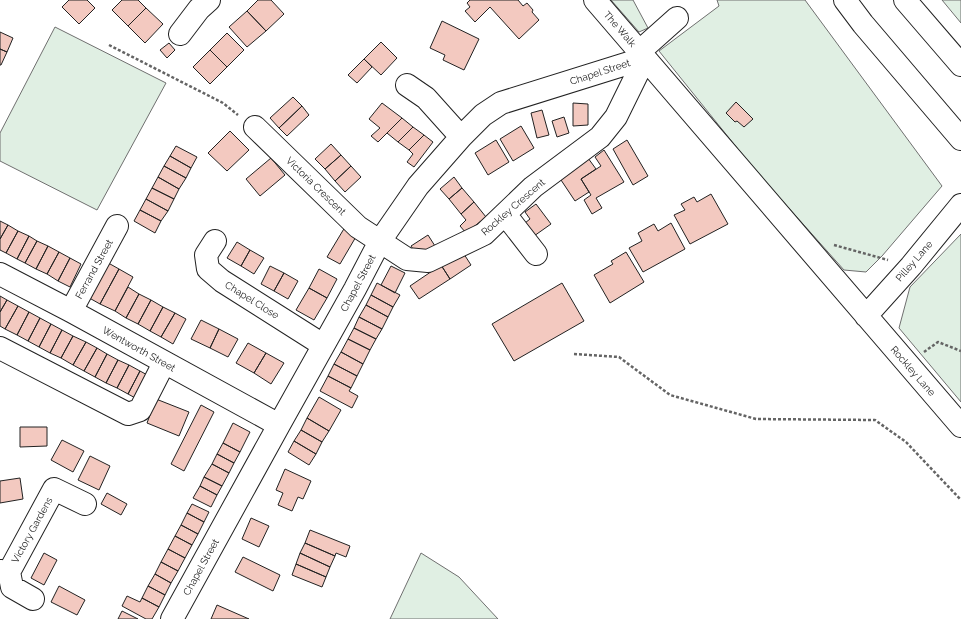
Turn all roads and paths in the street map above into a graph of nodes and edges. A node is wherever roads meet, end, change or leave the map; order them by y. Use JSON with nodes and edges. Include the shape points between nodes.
{"nodes":[{"id":1,"x":595,"y":0,"type":"edge"},
{"id":2,"x":845,"y":0,"type":"edge"},
{"id":3,"x":905,"y":0,"type":"edge"},
{"id":4,"x":199,"y":3,"type":"edge"},
{"id":5,"x":677,"y":18,"type":"dead end"},
{"id":6,"x":180,"y":34,"type":"dead end"},
{"id":7,"x":109,"y":45,"type":"dead end"},
{"id":8,"x":642,"y":54,"type":"junction"},
{"id":9,"x":961,"y":65,"type":"edge"},
{"id":10,"x":407,"y":85,"type":"dead end"},
{"id":11,"x":255,"y":127,"type":"joint"},
{"id":12,"x":461,"y":137,"type":"junction"},
{"id":13,"x":961,"y":139,"type":"edge"},
{"id":14,"x":961,"y":205,"type":"edge"},
{"id":15,"x":505,"y":214,"type":"junction"},
{"id":16,"x":117,"y":226,"type":"dead end"},
{"id":17,"x":215,"y":241,"type":"dead end"},
{"id":18,"x":380,"y":241,"type":"junction"},
{"id":19,"x":826,"y":243,"type":"dead end"},
{"id":20,"x":536,"y":254,"type":"dead end"},
{"id":21,"x":911,"y":266,"type":"junction"},
{"id":22,"x":0,"y":274,"type":"edge"},
{"id":23,"x":71,"y":311,"type":"junction"},
{"id":24,"x":866,"y":316,"type":"junction"},
{"id":25,"x":323,"y":345,"type":"junction"},
{"id":26,"x":0,"y":348,"type":"edge"},
{"id":27,"x":961,"y":351,"type":"edge"},
{"id":28,"x":574,"y":354,"type":"dead end"},
{"id":29,"x":164,"y":363,"type":"junction"},
{"id":30,"x":907,"y":364,"type":"junction"},
{"id":31,"x":279,"y":425,"type":"junction"},
{"id":32,"x":961,"y":426,"type":"edge"},
{"id":33,"x":961,"y":500,"type":"edge"},
{"id":34,"x":85,"y":504,"type":"dead end"},
{"id":35,"x":4,"y":572,"type":"edge"},
{"id":36,"x":33,"y":599,"type":"dead end"},
{"id":37,"x":172,"y":619,"type":"edge"}],
"edges":[{"from":1,"to":8,"type":"main road","name":"The Walk"},
{"from":2,"to":13,"type":"main road"},
{"from":3,"to":9,"type":"main road"},
{"from":4,"to":6,"type":"main road"},
{"from":5,"to":8,"type":"main road"},
{"from":7,"to":11,"type":"path","via":[[223,104]]},
{"from":8,"to":12,"type":"main road","name":"Chapel Street","via":[[500,103],[483,115]]},
{"from":8,"to":15,"type":"main road","name":"Rockley Crescent","via":[[616,117],[600,137],[533,187]]},
{"from":8,"to":24,"type":"main road","name":"The Walk"},
{"from":10,"to":12,"type":"main road","via":[[426,98]]},
{"from":11,"to":18,"type":"main road","name":"Victoria Crescent","via":[[358,227]]},
{"from":12,"to":18,"type":"main road","name":"Chapel Street","via":[[418,186]]},
{"from":14,"to":21,"type":"main road","name":"Pilley Lane"},
{"from":15,"to":18,"type":"main road","name":"Rockley Crescent","via":[[484,234],[428,261],[407,259]]},
{"from":15,"to":20,"type":"main road"},
{"from":16,"to":23,"type":"main road","name":"Ferrand Street"},
{"from":17,"to":25,"type":"main road","name":"Chapel Close","via":[[206,255],[208,269],[222,281]]},
{"from":18,"to":25,"type":"main road","name":"Chapel Street"},
{"from":19,"to":21,"type":"path"},
{"from":21,"to":24,"type":"main road","name":"Pilley Lane"},
{"from":22,"to":23,"type":"main road","name":"Wentworth Street"},
{"from":23,"to":29,"type":"main road","name":"Wentworth Street"},
{"from":24,"to":30,"type":"main road","name":"Rockley Lane"},
{"from":25,"to":31,"type":"main road","name":"Chapel Street"},
{"from":26,"to":29,"type":"main road","via":[[128,414],[140,410]]},
{"from":27,"to":30,"type":"path","via":[[938,342]]},
{"from":28,"to":33,"type":"path","via":[[619,357],[670,395],[756,419],[875,420],[906,442]]},
{"from":29,"to":31,"type":"main road","name":"Wentworth Street"},
{"from":30,"to":32,"type":"main road","name":"Rockley Lane"},
{"from":31,"to":37,"type":"main road","name":"Chapel Street"},
{"from":34,"to":35,"type":"main road","name":"Victory Gardens","via":[[54,489]]},
{"from":35,"to":36,"type":"main road","via":[[12,587]]}]}
